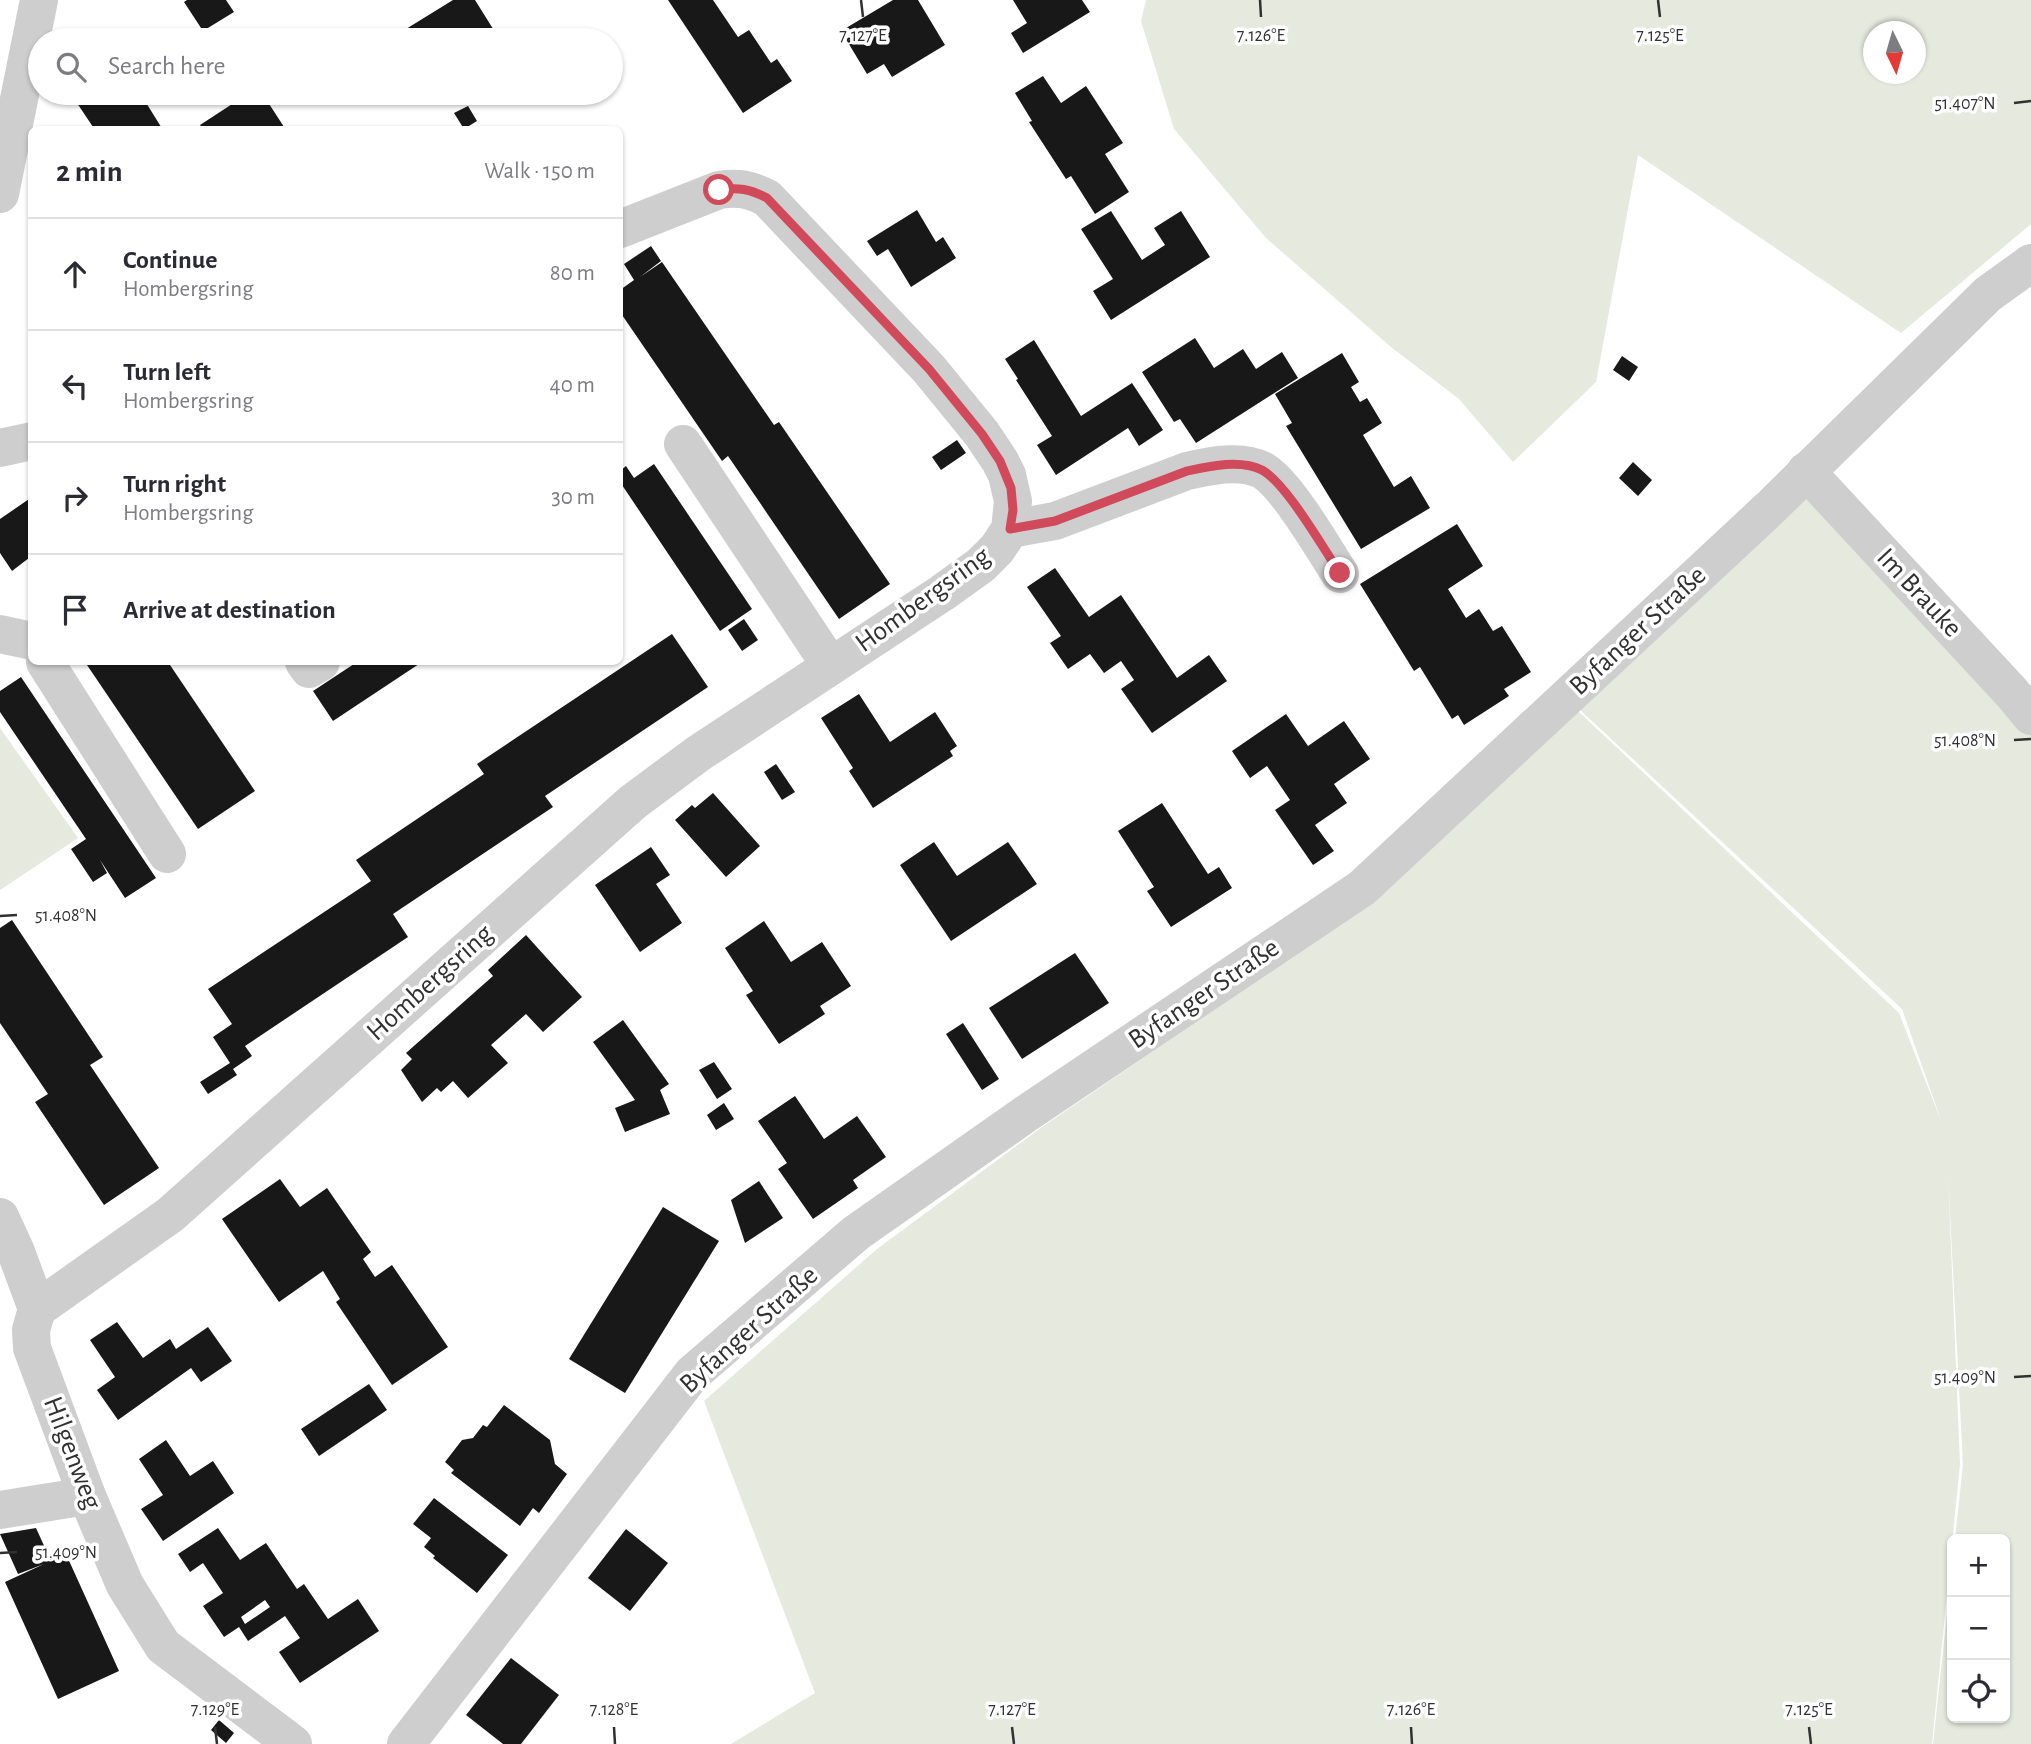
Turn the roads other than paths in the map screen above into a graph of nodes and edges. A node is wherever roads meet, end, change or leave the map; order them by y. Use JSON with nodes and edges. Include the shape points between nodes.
{"nodes":[{"id":1,"x":39,"y":0,"type":"edge"},
{"id":2,"x":33,"y":28,"type":"edge"},
{"id":3,"x":28,"y":55,"type":"edge"},
{"id":4,"x":0,"y":194,"type":"edge"},
{"id":5,"x":623,"y":228,"type":"edge"},
{"id":6,"x":2031,"y":263,"type":"edge"},
{"id":7,"x":28,"y":442,"type":"edge"},
{"id":8,"x":683,"y":444,"type":"dead end"},
{"id":9,"x":0,"y":448,"type":"edge"},
{"id":10,"x":1806,"y":471,"type":"junction"},
{"id":11,"x":1010,"y":529,"type":"junction"},
{"id":12,"x":1340,"y":573,"type":"dead end"},
{"id":13,"x":0,"y":634,"type":"edge"},
{"id":14,"x":28,"y":640,"type":"edge"},
{"id":15,"x":47,"y":665,"type":"edge"},
{"id":16,"x":830,"y":665,"type":"junction"},
{"id":17,"x":2031,"y":716,"type":"edge"},
{"id":18,"x":167,"y":854,"type":"dead end"},
{"id":19,"x":0,"y":1217,"type":"edge"},
{"id":20,"x":37,"y":1309,"type":"junction"},
{"id":21,"x":87,"y":1496,"type":"junction"},
{"id":22,"x":0,"y":1510,"type":"edge"},
{"id":23,"x":293,"y":1744,"type":"edge"},
{"id":24,"x":406,"y":1744,"type":"edge"}],
"edges":[{"from":1,"to":2,"type":"street"},
{"from":3,"to":4,"type":"street"},
{"from":5,"to":11,"type":"street","name":"Hombergsring","via":[[719,190],[734,187],[767,198],[929,369],[982,434],[1011,488]]},
{"from":6,"to":10,"type":"street","name":"Byfanger Straße","via":[[1988,294]]},
{"from":7,"to":9,"type":"street"},
{"from":8,"to":16,"type":"street","name":"Hombergsring"},
{"from":10,"to":17,"type":"street","name":"Im Brauke"},
{"from":10,"to":24,"type":"street","name":"Byfanger Straße","via":[[1362,888],[856,1233],[692,1374]]},
{"from":11,"to":12,"type":"street","name":"Hombergsring","via":[[1055,521],[1187,471],[1248,466],[1276,481]]},
{"from":11,"to":16,"type":"street","name":"Hombergsring","via":[[981,565]]},
{"from":13,"to":14,"type":"street"},
{"from":15,"to":18,"type":"street"},
{"from":16,"to":20,"type":"street","name":"Hombergsring","via":[[699,752],[634,802],[170,1215]]},
{"from":19,"to":20,"type":"street","name":"Hilgenweg"},
{"from":20,"to":21,"type":"street","name":"Hilgenweg","via":[[32,1348]]},
{"from":21,"to":22,"type":"street"},
{"from":21,"to":23,"type":"street","name":"Hilgenweg","via":[[125,1585],[163,1646]]}]}
